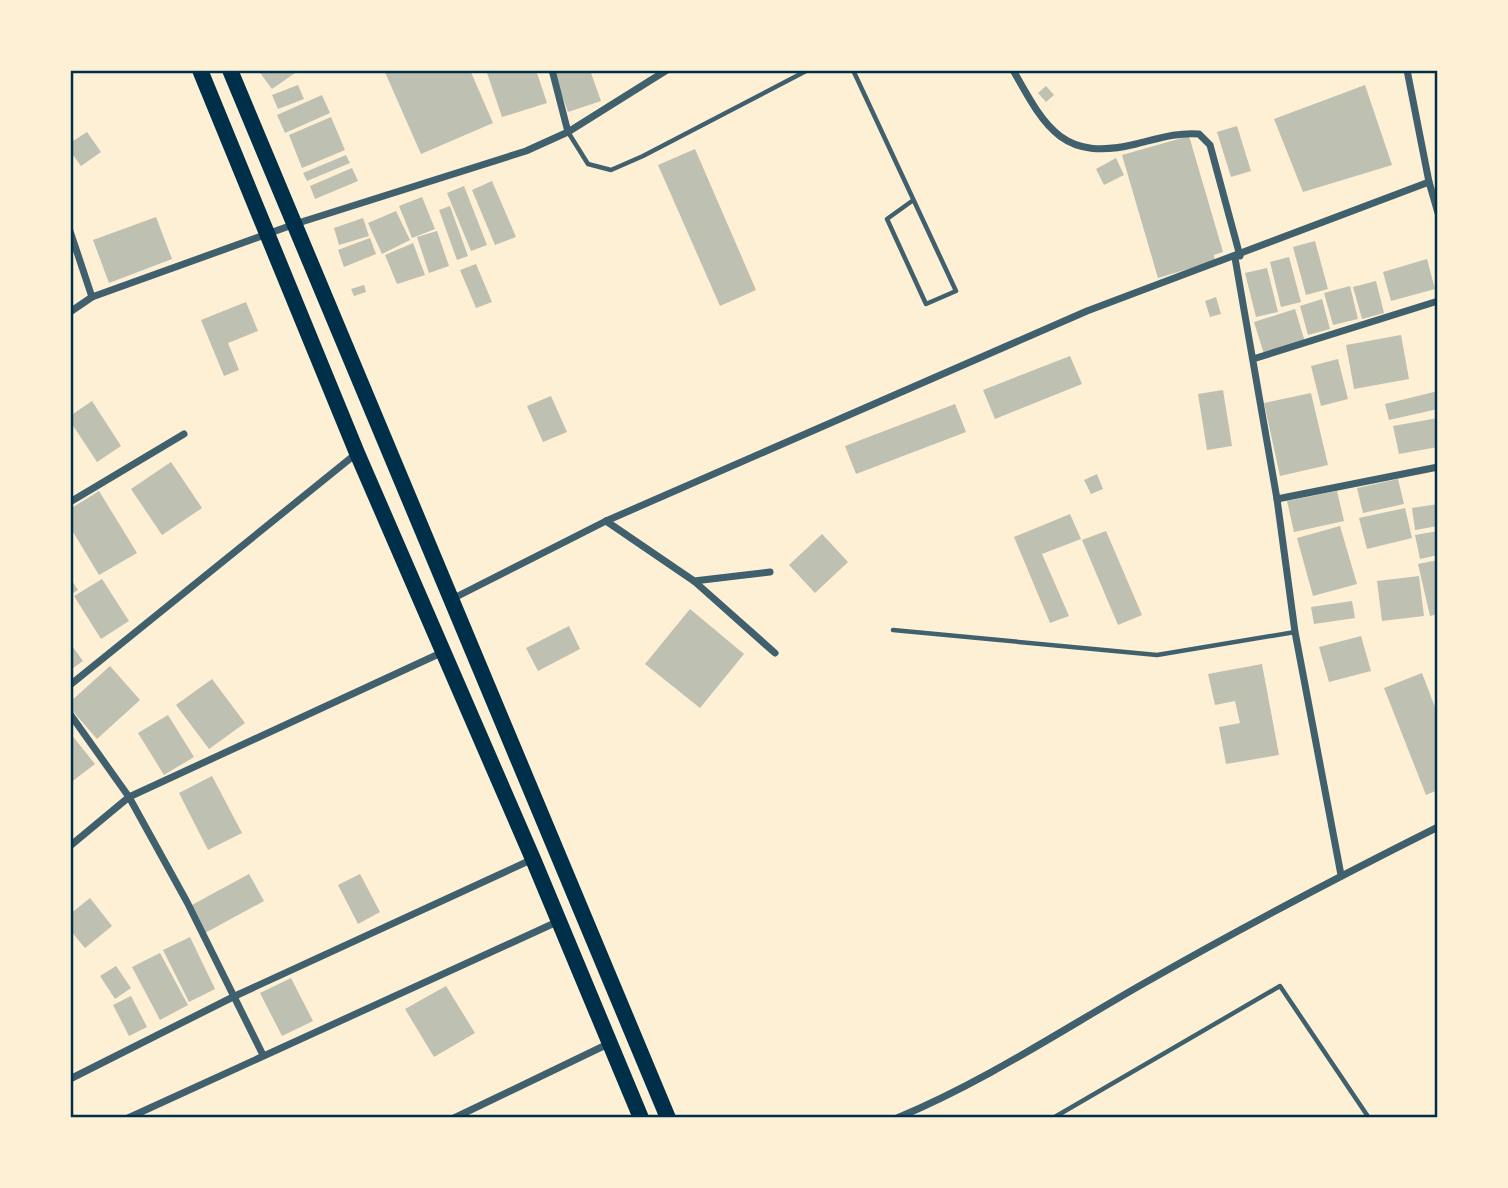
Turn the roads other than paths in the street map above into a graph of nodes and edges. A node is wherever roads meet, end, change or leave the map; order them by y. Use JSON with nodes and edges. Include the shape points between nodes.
{"nodes":[{"id":1,"x":200,"y":70,"type":"edge"},
{"id":2,"x":230,"y":70,"type":"edge"},
{"id":3,"x":552,"y":70,"type":"edge"},
{"id":4,"x":667,"y":70,"type":"edge"},
{"id":5,"x":808,"y":70,"type":"edge"},
{"id":6,"x":853,"y":70,"type":"edge"},
{"id":7,"x":1013,"y":70,"type":"edge"},
{"id":8,"x":1407,"y":70,"type":"edge"},
{"id":9,"x":568,"y":132,"type":"junction"},
{"id":10,"x":1429,"y":182,"type":"junction"},
{"id":11,"x":912,"y":201,"type":"junction"},
{"id":12,"x":1438,"y":213,"type":"edge"},
{"id":13,"x":295,"y":224,"type":"junction"},
{"id":14,"x":70,"y":231,"type":"edge"},
{"id":15,"x":268,"y":234,"type":"junction"},
{"id":16,"x":1238,"y":257,"type":"junction"},
{"id":17,"x":92,"y":297,"type":"junction"},
{"id":18,"x":1438,"y":301,"type":"edge"},
{"id":19,"x":70,"y":312,"type":"edge"},
{"id":20,"x":1253,"y":359,"type":"junction"},
{"id":21,"x":184,"y":434,"type":"dead end"},
{"id":22,"x":357,"y":453,"type":"junction"},
{"id":23,"x":1438,"y":467,"type":"edge"},
{"id":24,"x":1277,"y":499,"type":"junction"},
{"id":25,"x":70,"y":502,"type":"edge"},
{"id":26,"x":606,"y":521,"type":"junction"},
{"id":27,"x":770,"y":572,"type":"dead end"},
{"id":28,"x":694,"y":581,"type":"junction"},
{"id":29,"x":452,"y":600,"type":"junction"},
{"id":30,"x":893,"y":630,"type":"dead end"},
{"id":31,"x":1295,"y":632,"type":"junction"},
{"id":32,"x":443,"y":652,"type":"junction"},
{"id":33,"x":775,"y":653,"type":"dead end"},
{"id":34,"x":70,"y":685,"type":"edge"},
{"id":35,"x":70,"y":714,"type":"edge"},
{"id":36,"x":129,"y":797,"type":"junction"},
{"id":37,"x":1438,"y":827,"type":"edge"},
{"id":38,"x":70,"y":846,"type":"edge"},
{"id":39,"x":533,"y":859,"type":"junction"},
{"id":40,"x":1341,"y":875,"type":"junction"},
{"id":41,"x":559,"y":921,"type":"junction"},
{"id":42,"x":235,"y":996,"type":"junction"},
{"id":43,"x":610,"y":1043,"type":"junction"},
{"id":44,"x":263,"y":1055,"type":"junction"},
{"id":45,"x":70,"y":1079,"type":"edge"},
{"id":46,"x":128,"y":1118,"type":"edge"},
{"id":47,"x":454,"y":1118,"type":"edge"},
{"id":48,"x":641,"y":1118,"type":"edge"},
{"id":49,"x":668,"y":1118,"type":"edge"},
{"id":50,"x":897,"y":1118,"type":"edge"},
{"id":51,"x":1053,"y":1118,"type":"edge"},
{"id":52,"x":1368,"y":1118,"type":"edge"}],
"edges":[{"from":1,"to":15,"type":"highway"},
{"from":2,"to":13,"type":"highway"},
{"from":3,"to":9,"type":"street"},
{"from":4,"to":9,"type":"street"},
{"from":5,"to":9,"type":"lane","via":[[611,170],[589,164]]},
{"from":6,"to":11,"type":"lane"},
{"from":7,"to":16,"type":"street","via":[[1056,136],[1082,147],[1116,149],[1183,133],[1199,134],[1210,145]]},
{"from":8,"to":10,"type":"street"},
{"from":9,"to":13,"type":"street","via":[[526,151]]},
{"from":10,"to":12,"type":"street"},
{"from":10,"to":16,"type":"street"},
{"from":11,"to":11,"type":"lane","via":[[956,290],[926,304],[887,219]]},
{"from":13,"to":15,"type":"street"},
{"from":13,"to":29,"type":"highway"},
{"from":14,"to":17,"type":"street"},
{"from":15,"to":17,"type":"street"},
{"from":15,"to":22,"type":"highway"},
{"from":16,"to":20,"type":"street"},
{"from":16,"to":26,"type":"street","via":[[1087,311]]},
{"from":17,"to":19,"type":"street"},
{"from":18,"to":20,"type":"street"},
{"from":20,"to":24,"type":"street"},
{"from":21,"to":25,"type":"street"},
{"from":22,"to":32,"type":"highway"},
{"from":22,"to":34,"type":"street"},
{"from":23,"to":24,"type":"street"},
{"from":24,"to":31,"type":"street"},
{"from":26,"to":28,"type":"street"},
{"from":26,"to":29,"type":"street"},
{"from":27,"to":28,"type":"street"},
{"from":28,"to":33,"type":"street"},
{"from":29,"to":49,"type":"highway"},
{"from":30,"to":31,"type":"lane","via":[[1157,655]]},
{"from":31,"to":40,"type":"street"},
{"from":32,"to":36,"type":"street"},
{"from":32,"to":39,"type":"highway"},
{"from":35,"to":36,"type":"street"},
{"from":36,"to":38,"type":"street"},
{"from":36,"to":42,"type":"street"},
{"from":37,"to":40,"type":"street"},
{"from":39,"to":41,"type":"highway"},
{"from":39,"to":42,"type":"street"},
{"from":40,"to":50,"type":"street","via":[[1146,982],[1017,1060]]},
{"from":41,"to":43,"type":"highway"},
{"from":41,"to":44,"type":"street"},
{"from":42,"to":44,"type":"street"},
{"from":42,"to":45,"type":"street"},
{"from":43,"to":47,"type":"street"},
{"from":43,"to":48,"type":"highway"},
{"from":44,"to":46,"type":"street"},
{"from":51,"to":52,"type":"lane","via":[[1280,986]]}]}
